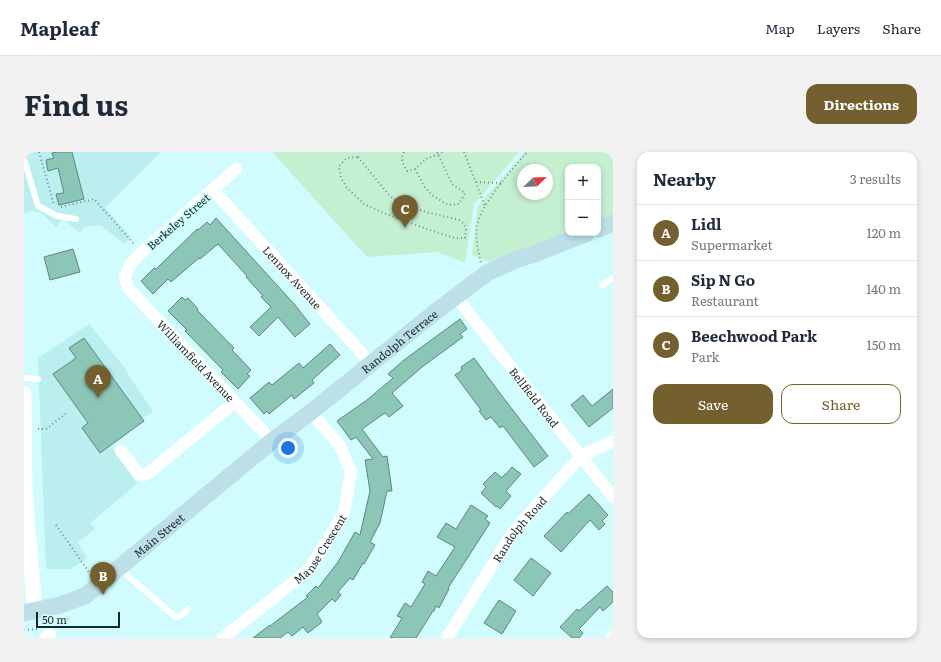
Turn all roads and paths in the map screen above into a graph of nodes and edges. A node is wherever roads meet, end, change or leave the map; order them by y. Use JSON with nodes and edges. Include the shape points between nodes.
{"nodes":[{"id":1,"x":39,"y":152,"type":"edge"},
{"id":2,"x":404,"y":152,"type":"edge"},
{"id":3,"x":443,"y":152,"type":"edge"},
{"id":4,"x":464,"y":152,"type":"edge"},
{"id":5,"x":527,"y":152,"type":"edge"},
{"id":6,"x":437,"y":153,"type":"edge"},
{"id":7,"x":24,"y":159,"type":"edge"},
{"id":8,"x":236,"y":169,"type":"dead end"},
{"id":9,"x":415,"y":169,"type":"junction"},
{"id":10,"x":476,"y":182,"type":"junction"},
{"id":11,"x":501,"y":183,"type":"junction"},
{"id":12,"x":347,"y":188,"type":"joint"},
{"id":13,"x":213,"y":190,"type":"junction"},
{"id":14,"x":485,"y":206,"type":"junction"},
{"id":15,"x":76,"y":219,"type":"dead end"},
{"id":16,"x":613,"y":223,"type":"edge"},
{"id":17,"x":601,"y":227,"type":"edge"},
{"id":18,"x":579,"y":236,"type":"edge"},
{"id":19,"x":142,"y":252,"type":"junction"},
{"id":20,"x":487,"y":273,"type":"junction"},
{"id":21,"x":125,"y":277,"type":"joint"},
{"id":22,"x":613,"y":278,"type":"edge"},
{"id":23,"x":602,"y":285,"type":"dead end"},
{"id":24,"x":456,"y":296,"type":"junction"},
{"id":25,"x":372,"y":364,"type":"junction"},
{"id":26,"x":24,"y":378,"type":"edge"},
{"id":27,"x":38,"y":379,"type":"dead end"},
{"id":28,"x":24,"y":394,"type":"edge"},
{"id":29,"x":235,"y":402,"type":"junction"},
{"id":30,"x":68,"y":412,"type":"dead end"},
{"id":31,"x":312,"y":412,"type":"junction"},
{"id":32,"x":24,"y":429,"type":"edge"},
{"id":33,"x":24,"y":440,"type":"edge"},
{"id":34,"x":272,"y":441,"type":"junction"},
{"id":35,"x":613,"y":441,"type":"edge"},
{"id":36,"x":121,"y":451,"type":"dead end"},
{"id":37,"x":581,"y":456,"type":"junction"},
{"id":38,"x":613,"y":497,"type":"edge"},
{"id":39,"x":56,"y":525,"type":"dead end"},
{"id":40,"x":119,"y":568,"type":"junction"},
{"id":41,"x":98,"y":585,"type":"junction"},
{"id":42,"x":188,"y":609,"type":"dead end"},
{"id":43,"x":30,"y":612,"type":"edge"},
{"id":44,"x":223,"y":638,"type":"edge"},
{"id":45,"x":447,"y":638,"type":"edge"}],
"edges":[{"from":1,"to":19,"type":"path","via":[[55,209],[94,199]]},
{"from":2,"to":9,"type":"path","via":[[402,162],[406,171]]},
{"from":3,"to":6,"type":"path"},
{"from":4,"to":10,"type":"path"},
{"from":5,"to":11,"type":"path"},
{"from":6,"to":9,"type":"path"},
{"from":6,"to":9,"type":"path","via":[[452,184],[465,193],[459,204],[448,205],[432,195]]},
{"from":7,"to":15,"type":"lane","via":[[38,206],[57,216]]},
{"from":8,"to":13,"type":"street","name":"Berkeley Street"},
{"from":10,"to":11,"type":"path"},
{"from":10,"to":14,"type":"path"},
{"from":11,"to":14,"type":"path"},
{"from":12,"to":12,"type":"path","via":[[364,204],[381,212],[454,238],[465,238],[466,230],[459,220],[426,212],[398,202],[388,195],[358,157],[347,158],[339,166],[341,178]]},
{"from":13,"to":19,"type":"street","name":"Berkeley Street"},
{"from":13,"to":25,"type":"street","name":"Lennox Avenue"},
{"from":14,"to":20,"type":"path","via":[[477,226],[481,265]]},
{"from":16,"to":17,"type":"main road"},
{"from":18,"to":20,"type":"main road","name":"Randolph Terrace"},
{"from":19,"to":21,"type":"street","name":"Berkeley Street","via":[[130,265]]},
{"from":20,"to":24,"type":"main road","name":"Randolph Terrace"},
{"from":21,"to":29,"type":"street","name":"Williamfield Avenue","via":[[128,288]]},
{"from":22,"to":23,"type":"lane"},
{"from":24,"to":25,"type":"main road","name":"Randolph Terrace"},
{"from":24,"to":37,"type":"street","name":"Bellfield Road"},
{"from":25,"to":31,"type":"main road","name":"Randolph Terrace"},
{"from":26,"to":27,"type":"lane"},
{"from":28,"to":32,"type":"street"},
{"from":29,"to":34,"type":"street","name":"Williamfield Avenue"},
{"from":29,"to":36,"type":"street","via":[[144,475],[139,474]]},
{"from":30,"to":32,"type":"path","via":[[46,429]]},
{"from":31,"to":34,"type":"main road","name":"Randolph Terrace"},
{"from":31,"to":44,"type":"street","name":"Manse Crescent","via":[[340,446],[351,472],[344,513],[310,568]]},
{"from":32,"to":33,"type":"street"},
{"from":33,"to":43,"type":"street"},
{"from":34,"to":40,"type":"main road","name":"Main Street"},
{"from":35,"to":37,"type":"street","name":"Randolph Road"},
{"from":37,"to":38,"type":"street","name":"Bellfield Road"},
{"from":37,"to":45,"type":"street","name":"Randolph Road","via":[[513,532]]},
{"from":39,"to":41,"type":"path"},
{"from":40,"to":41,"type":"main road","name":"Main Street"},
{"from":40,"to":42,"type":"lane","via":[[175,617]]},
{"from":41,"to":43,"type":"main road","name":"Main Street","via":[[85,596]]}]}
